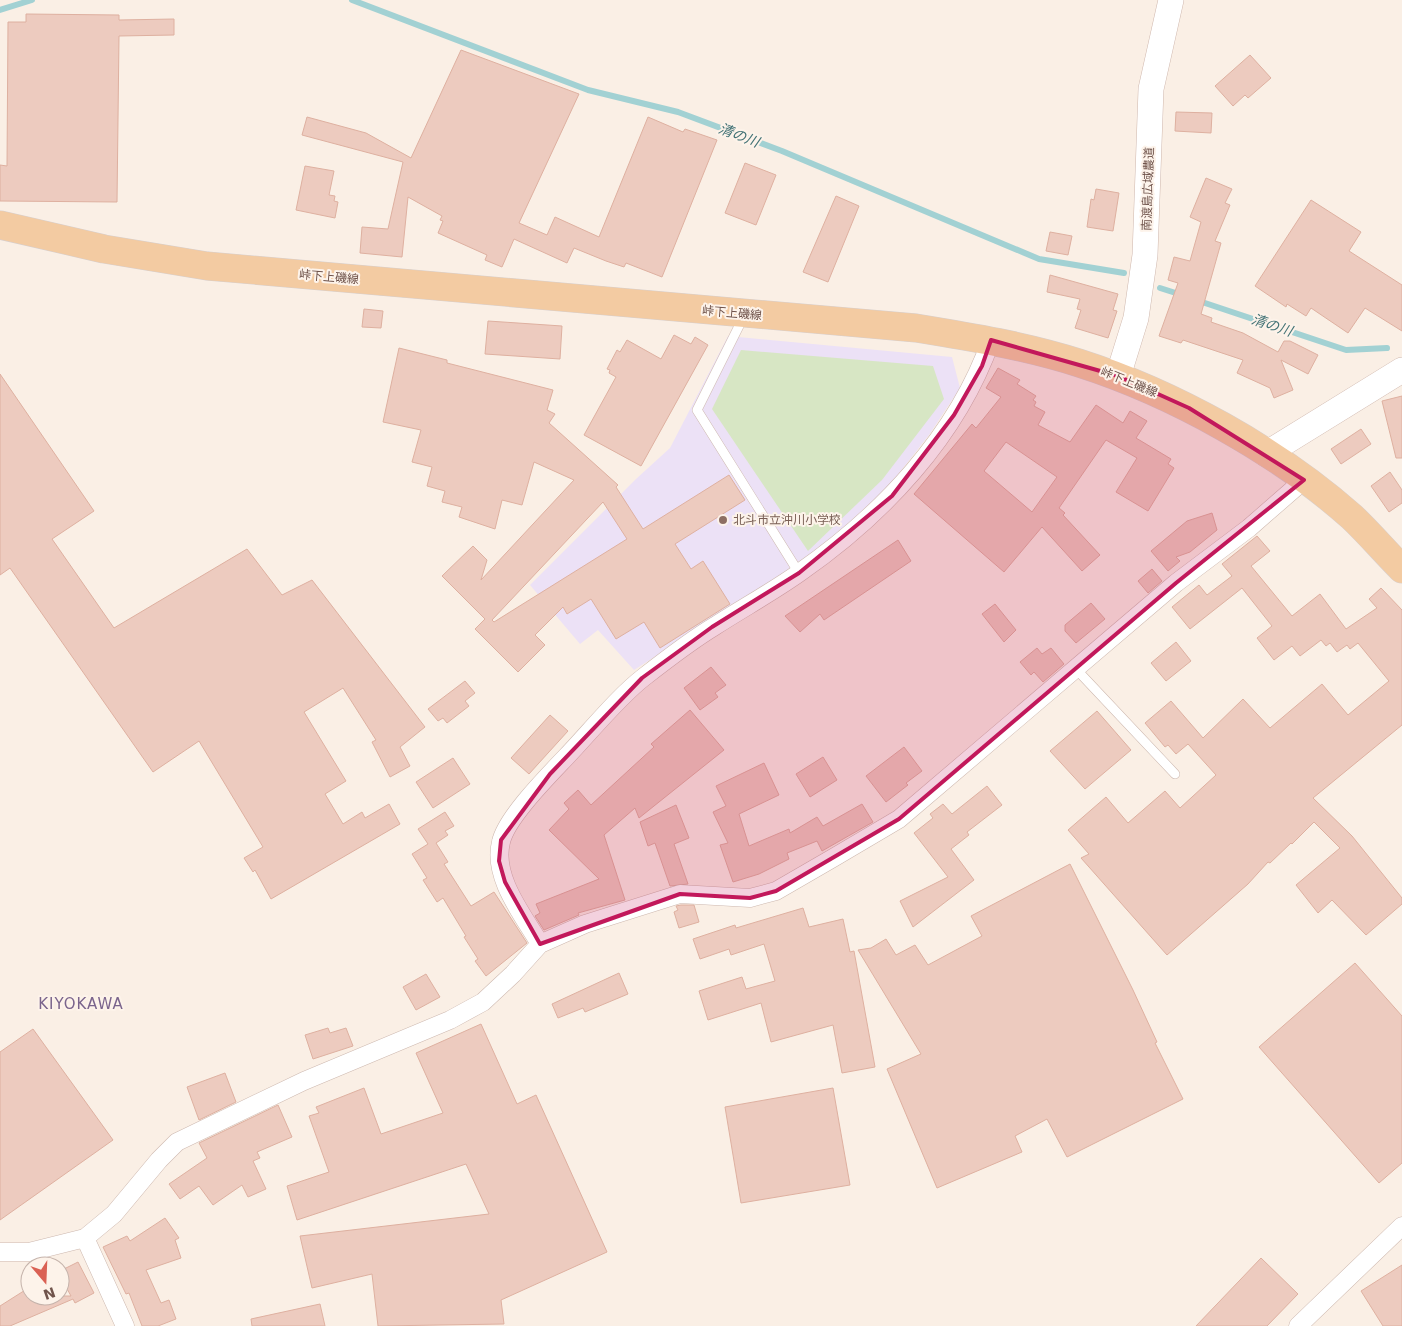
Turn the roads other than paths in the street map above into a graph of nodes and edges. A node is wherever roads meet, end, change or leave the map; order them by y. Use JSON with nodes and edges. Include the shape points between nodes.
{"nodes":[{"id":1,"x":1171,"y":0,"type":"edge"},
{"id":2,"x":0,"y":225,"type":"edge"},
{"id":3,"x":745,"y":314,"type":"junction"},
{"id":4,"x":991,"y":340,"type":"junction"},
{"id":5,"x":1402,"y":370,"type":"edge"},
{"id":6,"x":1118,"y":376,"type":"junction"},
{"id":7,"x":1266,"y":454,"type":"junction"},
{"id":8,"x":1304,"y":480,"type":"junction"},
{"id":9,"x":1402,"y":569,"type":"edge"},
{"id":10,"x":799,"y":573,"type":"junction"},
{"id":11,"x":1076,"y":669,"type":"junction"},
{"id":12,"x":1175,"y":774,"type":"dead end"},
{"id":13,"x":540,"y":944,"type":"junction"},
{"id":14,"x":1402,"y":1226,"type":"edge"},
{"id":15,"x":85,"y":1238,"type":"junction"},
{"id":16,"x":0,"y":1252,"type":"edge"},
{"id":17,"x":125,"y":1326,"type":"edge"},
{"id":18,"x":1298,"y":1326,"type":"edge"}],
"edges":[{"from":1,"to":6,"type":"street","name":"南渡島広域農道","via":[[1151,89],[1145,255],[1136,318]]},
{"from":2,"to":3,"type":"main road","name":"峠下上磯線","via":[[104,249],[207,266]]},
{"from":3,"to":4,"type":"main road","name":"峠下上磯線","via":[[916,328]]},
{"from":3,"to":10,"type":"lane","via":[[698,410]]},
{"from":4,"to":6,"type":"main road","name":"峠下上磯線","via":[[1078,362]]},
{"from":4,"to":10,"type":"street","via":[[982,366],[954,414],[904,481],[862,524]]},
{"from":5,"to":7,"type":"street"},
{"from":6,"to":7,"type":"main road","name":"峠下上磯線","via":[[1189,408]]},
{"from":7,"to":8,"type":"main road","name":"峠下上磯線"},
{"from":8,"to":9,"type":"main road","name":"峠下上磯線","via":[[1351,517]]},
{"from":8,"to":11,"type":"street","via":[[1249,528],[1176,582]]},
{"from":10,"to":13,"type":"street","via":[[712,627],[642,678],[516,814],[501,840],[499,861],[505,882]]},
{"from":11,"to":12,"type":"lane"},
{"from":11,"to":13,"type":"street","via":[[898,819],[776,891],[750,898],[680,894],[585,924]]},
{"from":13,"to":15,"type":"street","via":[[483,1002],[467,1011],[295,1085],[177,1142],[114,1214]]},
{"from":14,"to":18,"type":"street"},
{"from":15,"to":16,"type":"street","via":[[29,1252]]},
{"from":15,"to":17,"type":"street"}]}
